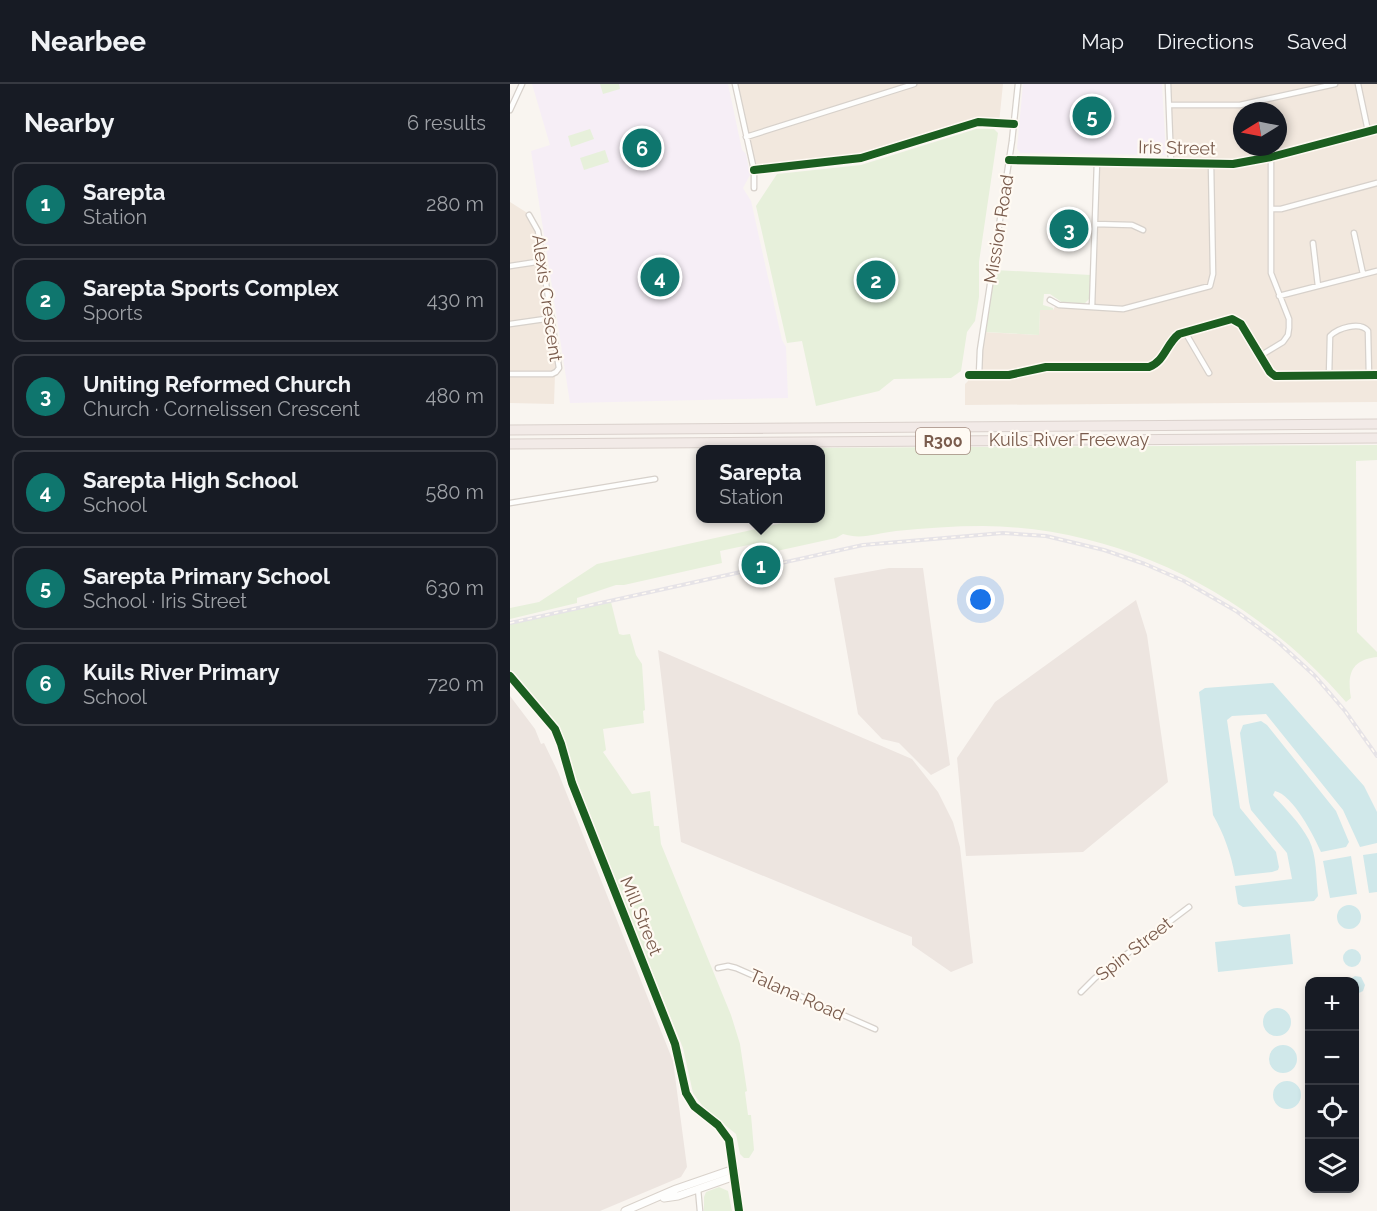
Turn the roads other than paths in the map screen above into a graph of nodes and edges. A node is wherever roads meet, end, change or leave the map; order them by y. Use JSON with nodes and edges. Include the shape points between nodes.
{"nodes":[{"id":1,"x":522,"y":84,"type":"edge"},
{"id":2,"x":735,"y":84,"type":"edge"},
{"id":3,"x":914,"y":84,"type":"edge"},
{"id":4,"x":1018,"y":84,"type":"edge"},
{"id":5,"x":1168,"y":84,"type":"edge"},
{"id":6,"x":1335,"y":84,"type":"edge"},
{"id":7,"x":1358,"y":84,"type":"edge"},
{"id":8,"x":1169,"y":105,"type":"junction"},
{"id":9,"x":510,"y":110,"type":"edge"},
{"id":10,"x":1014,"y":124,"type":"junction"},
{"id":11,"x":1377,"y":129,"type":"edge"},
{"id":12,"x":1368,"y":131,"type":"junction"},
{"id":13,"x":746,"y":137,"type":"junction"},
{"id":14,"x":1271,"y":157,"type":"junction"},
{"id":15,"x":1009,"y":160,"type":"junction"},
{"id":16,"x":1097,"y":162,"type":"junction"},
{"id":17,"x":1171,"y":163,"type":"junction"},
{"id":18,"x":1211,"y":164,"type":"junction"},
{"id":19,"x":754,"y":170,"type":"junction"},
{"id":20,"x":1377,"y":183,"type":"edge"},
{"id":21,"x":754,"y":188,"type":"dead end"},
{"id":22,"x":1271,"y":209,"type":"junction"},
{"id":23,"x":529,"y":215,"type":"dead end"},
{"id":24,"x":1095,"y":224,"type":"junction"},
{"id":25,"x":1143,"y":230,"type":"dead end"},
{"id":26,"x":1354,"y":233,"type":"dead end"},
{"id":27,"x":1313,"y":243,"type":"dead end"},
{"id":28,"x":543,"y":261,"type":"junction"},
{"id":29,"x":510,"y":266,"type":"edge"},
{"id":30,"x":1377,"y":271,"type":"edge"},
{"id":31,"x":1363,"y":274,"type":"junction"},
{"id":32,"x":1318,"y":286,"type":"junction"},
{"id":33,"x":1279,"y":296,"type":"junction"},
{"id":34,"x":1050,"y":300,"type":"dead end"},
{"id":35,"x":1092,"y":307,"type":"junction"},
{"id":36,"x":552,"y":318,"type":"junction"},
{"id":37,"x":510,"y":324,"type":"edge"},
{"id":38,"x":1185,"y":332,"type":"junction"},
{"id":39,"x":1260,"y":356,"type":"junction"},
{"id":40,"x":1209,"y":373,"type":"dead end"},
{"id":41,"x":510,"y":374,"type":"edge"},
{"id":42,"x":969,"y":375,"type":"dead end"},
{"id":43,"x":979,"y":375,"type":"junction"},
{"id":44,"x":1377,"y":375,"type":"edge"},
{"id":45,"x":1329,"y":376,"type":"junction"},
{"id":46,"x":1369,"y":376,"type":"junction"},
{"id":47,"x":1377,"y":424,"type":"edge"},
{"id":48,"x":510,"y":430,"type":"edge"},
{"id":49,"x":1377,"y":438,"type":"edge"},
{"id":50,"x":510,"y":444,"type":"edge"},
{"id":51,"x":655,"y":479,"type":"dead end"},
{"id":52,"x":510,"y":503,"type":"edge"},
{"id":53,"x":510,"y":676,"type":"edge"},
{"id":54,"x":1189,"y":907,"type":"dead end"},
{"id":55,"x":718,"y":968,"type":"dead end"},
{"id":56,"x":1081,"y":992,"type":"dead end"},
{"id":57,"x":875,"y":1029,"type":"dead end"},
{"id":58,"x":734,"y":1172,"type":"junction"},
{"id":59,"x":698,"y":1189,"type":"junction"},
{"id":60,"x":652,"y":1201,"type":"junction"},
{"id":61,"x":625,"y":1211,"type":"edge"},
{"id":62,"x":700,"y":1211,"type":"edge"},
{"id":63,"x":740,"y":1211,"type":"edge"}],
"edges":[{"from":1,"to":9,"type":"street"},
{"from":2,"to":13,"type":"street"},
{"from":3,"to":13,"type":"street"},
{"from":4,"to":10,"type":"street","name":"Mission Road"},
{"from":5,"to":8,"type":"street"},
{"from":6,"to":8,"type":"street","via":[[1240,105]]},
{"from":7,"to":12,"type":"street"},
{"from":8,"to":17,"type":"street"},
{"from":10,"to":15,"type":"street","name":"Mission Road"},
{"from":10,"to":19,"type":"street","via":[[974,123],[861,158]]},
{"from":11,"to":12,"type":"street","name":"Iris Street"},
{"from":12,"to":14,"type":"street","name":"Iris Street"},
{"from":13,"to":19,"type":"street"},
{"from":14,"to":18,"type":"street","name":"Iris Street"},
{"from":14,"to":22,"type":"street"},
{"from":15,"to":16,"type":"street","name":"Iris Street"},
{"from":15,"to":43,"type":"street","name":"Mission Road"},
{"from":16,"to":17,"type":"street","name":"Iris Street"},
{"from":16,"to":24,"type":"street"},
{"from":17,"to":18,"type":"street","name":"Iris Street"},
{"from":18,"to":35,"type":"street","via":[[1210,286],[1126,308]]},
{"from":19,"to":21,"type":"street"},
{"from":20,"to":22,"type":"street"},
{"from":22,"to":33,"type":"street","via":[[1271,273]]},
{"from":23,"to":28,"type":"street","name":"Alexis Crescent","via":[[538,231]]},
{"from":24,"to":25,"type":"street","via":[[1132,225]]},
{"from":24,"to":35,"type":"street"},
{"from":26,"to":31,"type":"street"},
{"from":27,"to":32,"type":"street"},
{"from":28,"to":29,"type":"street"},
{"from":28,"to":36,"type":"street","name":"Alexis Crescent"},
{"from":30,"to":31,"type":"street"},
{"from":31,"to":32,"type":"street"},
{"from":32,"to":33,"type":"street"},
{"from":33,"to":39,"type":"street","via":[[1289,319],[1289,332],[1283,342]]},
{"from":34,"to":35,"type":"street","via":[[1059,305]]},
{"from":36,"to":37,"type":"street"},
{"from":36,"to":41,"type":"street","name":"Alexis Crescent","via":[[556,372]]},
{"from":38,"to":39,"type":"street","via":[[1236,320]]},
{"from":38,"to":40,"type":"street"},
{"from":38,"to":43,"type":"street","via":[[1149,367],[1046,367],[1009,375]]},
{"from":39,"to":45,"type":"street","via":[[1277,376]]},
{"from":42,"to":43,"type":"street"},
{"from":44,"to":46,"type":"street"},
{"from":45,"to":46,"type":"street"},
{"from":45,"to":46,"type":"street","via":[[1330,336],[1360,326],[1368,331]]},
{"from":47,"to":48,"type":"highway","name":"Kuils River Freeway","number":"R300"},
{"from":49,"to":50,"type":"highway","name":"Kuils River Freeway","number":"R300"},
{"from":51,"to":52,"type":"street"},
{"from":53,"to":58,"type":"street","name":"Mill Street","via":[[559,738],[572,783],[675,1044],[686,1093],[694,1106],[727,1136]]},
{"from":54,"to":56,"type":"street","name":"Spin Street"},
{"from":55,"to":57,"type":"street","name":"Talana Road","via":[[736,968]]},
{"from":58,"to":59,"type":"street"},
{"from":58,"to":60,"type":"street","via":[[676,1189]]},
{"from":58,"to":63,"type":"street"},
{"from":59,"to":60,"type":"street"},
{"from":59,"to":62,"type":"street"},
{"from":60,"to":61,"type":"street"}]}
